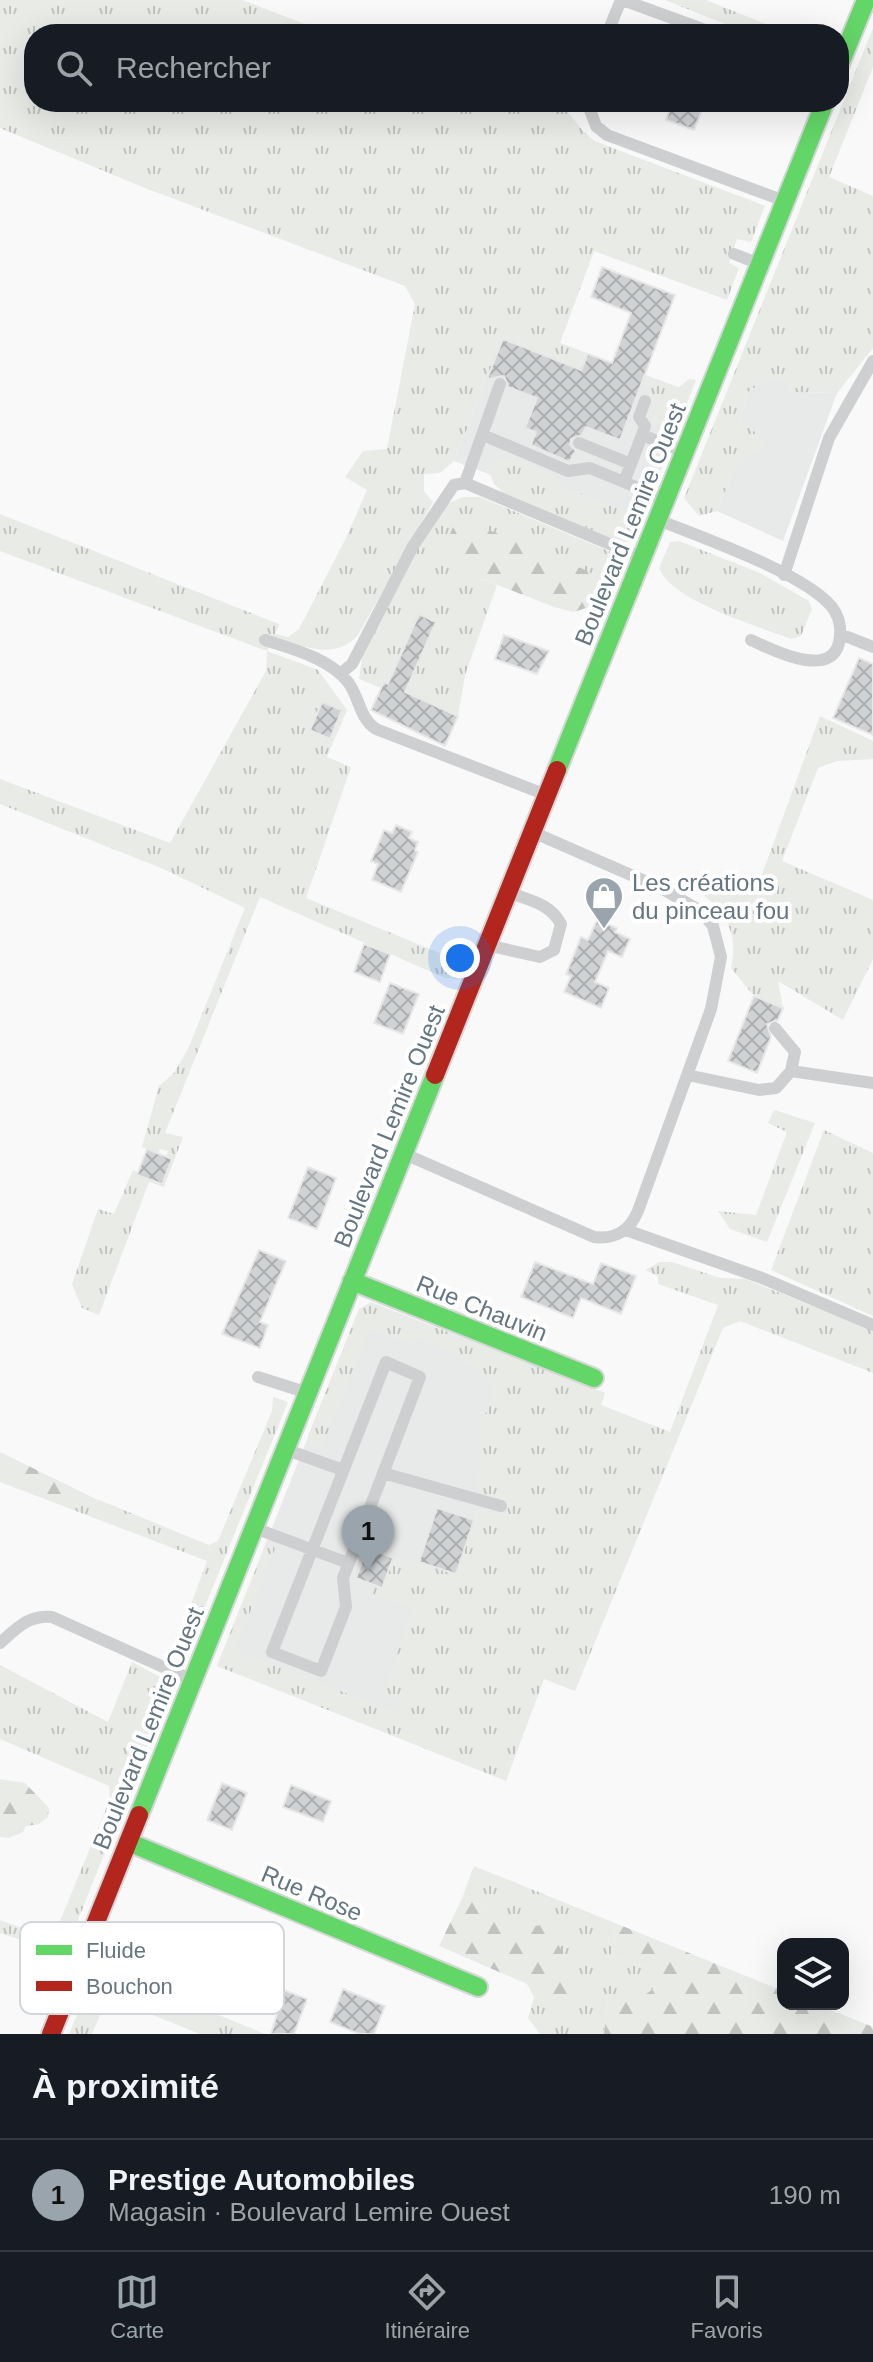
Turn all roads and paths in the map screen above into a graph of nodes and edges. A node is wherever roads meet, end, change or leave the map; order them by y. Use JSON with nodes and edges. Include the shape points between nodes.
{"nodes":[{"id":1,"x":622,"y":0,"type":"edge"},
{"id":2,"x":866,"y":10,"type":"edge"},
{"id":3,"x":611,"y":24,"type":"edge"},
{"id":4,"x":688,"y":24,"type":"edge"},
{"id":5,"x":849,"y":45,"type":"edge"},
{"id":6,"x":591,"y":112,"type":"edge"},
{"id":7,"x":821,"y":112,"type":"edge"},
{"id":8,"x":785,"y":201,"type":"junction"},
{"id":9,"x":734,"y":254,"type":"dead end"},
{"id":10,"x":760,"y":265,"type":"junction"},
{"id":11,"x":873,"y":361,"type":"edge"},
{"id":12,"x":500,"y":384,"type":"dead end"},
{"id":13,"x":645,"y":401,"type":"dead end"},
{"id":14,"x":483,"y":435,"type":"junction"},
{"id":15,"x":642,"y":435,"type":"junction"},
{"id":16,"x":579,"y":443,"type":"dead end"},
{"id":17,"x":685,"y":452,"type":"junction"},
{"id":18,"x":631,"y":464,"type":"junction"},
{"id":19,"x":624,"y":482,"type":"junction"},
{"id":20,"x":465,"y":483,"type":"junction"},
{"id":21,"x":665,"y":500,"type":"junction"},
{"id":22,"x":657,"y":519,"type":"junction"},
{"id":23,"x":642,"y":558,"type":"junction"},
{"id":24,"x":784,"y":575,"type":"junction"},
{"id":25,"x":840,"y":634,"type":"junction"},
{"id":26,"x":265,"y":640,"type":"dead end"},
{"id":27,"x":751,"y":640,"type":"dead end"},
{"id":28,"x":873,"y":647,"type":"edge"},
{"id":29,"x":340,"y":674,"type":"junction"},
{"id":30,"x":547,"y":795,"type":"junction"},
{"id":31,"x":532,"y":832,"type":"junction"},
{"id":32,"x":509,"y":893,"type":"junction"},
{"id":33,"x":487,"y":945,"type":"junction"},
{"id":34,"x":775,"y":1028,"type":"dead end"},
{"id":35,"x":791,"y":1071,"type":"junction"},
{"id":36,"x":687,"y":1075,"type":"junction"},
{"id":37,"x":873,"y":1083,"type":"edge"},
{"id":38,"x":404,"y":1154,"type":"junction"},
{"id":39,"x":626,"y":1230,"type":"junction"},
{"id":40,"x":352,"y":1281,"type":"junction"},
{"id":41,"x":873,"y":1325,"type":"edge"},
{"id":42,"x":258,"y":1377,"type":"dead end"},
{"id":43,"x":594,"y":1378,"type":"dead end"},
{"id":44,"x":308,"y":1393,"type":"junction"},
{"id":45,"x":285,"y":1449,"type":"junction"},
{"id":46,"x":343,"y":1470,"type":"junction"},
{"id":47,"x":383,"y":1473,"type":"junction"},
{"id":48,"x":501,"y":1506,"type":"dead end"},
{"id":49,"x":254,"y":1528,"type":"junction"},
{"id":50,"x":312,"y":1549,"type":"junction"},
{"id":51,"x":348,"y":1563,"type":"junction"},
{"id":52,"x":0,"y":1643,"type":"edge"},
{"id":53,"x":193,"y":1681,"type":"junction"},
{"id":54,"x":128,"y":1842,"type":"junction"},
{"id":55,"x":96,"y":1922,"type":"edge"},
{"id":56,"x":478,"y":1987,"type":"dead end"},
{"id":57,"x":59,"y":2014,"type":"edge"},
{"id":58,"x":51,"y":2034,"type":"edge"}],
"edges":[{"from":1,"to":3,"type":"lane"},
{"from":1,"to":4,"type":"lane"},
{"from":2,"to":5,"type":"main road"},
{"from":6,"to":8,"type":"lane","via":[[607,135]]},
{"from":7,"to":8,"type":"main road","name":"Boulevard Lemire Ouest"},
{"from":8,"to":10,"type":"main road","name":"Boulevard Lemire Ouest"},
{"from":9,"to":10,"type":"lane"},
{"from":10,"to":17,"type":"main road","name":"Boulevard Lemire Ouest"},
{"from":11,"to":24,"type":"lane","via":[[829,438]]},
{"from":12,"to":14,"type":"lane"},
{"from":13,"to":15,"type":"lane","via":[[639,417],[645,426]]},
{"from":14,"to":19,"type":"lane","via":[[568,471],[590,468]]},
{"from":14,"to":20,"type":"lane"},
{"from":15,"to":17,"type":"lane"},
{"from":15,"to":18,"type":"lane"},
{"from":16,"to":18,"type":"lane"},
{"from":17,"to":21,"type":"main road","name":"Boulevard Lemire Ouest"},
{"from":18,"to":19,"type":"lane"},
{"from":19,"to":21,"type":"lane"},
{"from":20,"to":23,"type":"lane"},
{"from":20,"to":29,"type":"lane","via":[[454,485],[420,534],[352,664]]},
{"from":21,"to":22,"type":"main road","name":"Boulevard Lemire Ouest"},
{"from":22,"to":23,"type":"main road","name":"Boulevard Lemire Ouest"},
{"from":22,"to":24,"type":"lane"},
{"from":23,"to":30,"type":"main road","name":"Boulevard Lemire Ouest"},
{"from":24,"to":25,"type":"lane","via":[[832,608]]},
{"from":25,"to":27,"type":"lane","via":[[835,650],[815,660],[788,658]]},
{"from":25,"to":28,"type":"lane"},
{"from":26,"to":29,"type":"lane","via":[[319,660]]},
{"from":29,"to":30,"type":"lane","via":[[364,718],[376,729]]},
{"from":30,"to":31,"type":"main road","name":"Boulevard Lemire Ouest"},
{"from":31,"to":32,"type":"main road","name":"Boulevard Lemire Ouest"},
{"from":31,"to":36,"type":"lane","via":[[676,895],[713,926],[721,957],[718,979]]},
{"from":32,"to":33,"type":"main road","name":"Boulevard Lemire Ouest"},
{"from":32,"to":33,"type":"lane","via":[[556,914],[561,924],[554,950],[540,957]]},
{"from":33,"to":38,"type":"main road","name":"Boulevard Lemire Ouest"},
{"from":34,"to":35,"type":"lane","via":[[795,1052]]},
{"from":35,"to":36,"type":"lane","via":[[776,1088],[759,1090]]},
{"from":35,"to":37,"type":"lane"},
{"from":36,"to":39,"type":"lane","via":[[638,1211]]},
{"from":38,"to":39,"type":"lane","via":[[594,1237]]},
{"from":38,"to":40,"type":"main road","name":"Boulevard Lemire Ouest"},
{"from":39,"to":41,"type":"lane","via":[[762,1278]]},
{"from":40,"to":43,"type":"main road","name":"Rue Chauvin"},
{"from":40,"to":44,"type":"main road","name":"Boulevard Lemire Ouest"},
{"from":42,"to":44,"type":"lane"},
{"from":44,"to":45,"type":"main road","name":"Boulevard Lemire Ouest"},
{"from":45,"to":46,"type":"lane"},
{"from":45,"to":49,"type":"main road","name":"Boulevard Lemire Ouest"},
{"from":46,"to":47,"type":"lane","via":[[386,1362],[420,1377]]},
{"from":46,"to":50,"type":"lane"},
{"from":47,"to":48,"type":"lane"},
{"from":47,"to":51,"type":"lane"},
{"from":49,"to":50,"type":"lane"},
{"from":49,"to":53,"type":"main road","name":"Boulevard Lemire Ouest"},
{"from":50,"to":51,"type":"lane"},
{"from":50,"to":51,"type":"lane","via":[[272,1652],[321,1671],[346,1607],[343,1578]]},
{"from":52,"to":53,"type":"lane","via":[[36,1616],[52,1617]]},
{"from":53,"to":54,"type":"main road","name":"Boulevard Lemire Ouest"},
{"from":54,"to":55,"type":"main road","name":"Boulevard Lemire Ouest"},
{"from":54,"to":56,"type":"main road","name":"Rue Rose"},
{"from":57,"to":58,"type":"main road","name":"Boulevard Lemire Ouest"}]}
